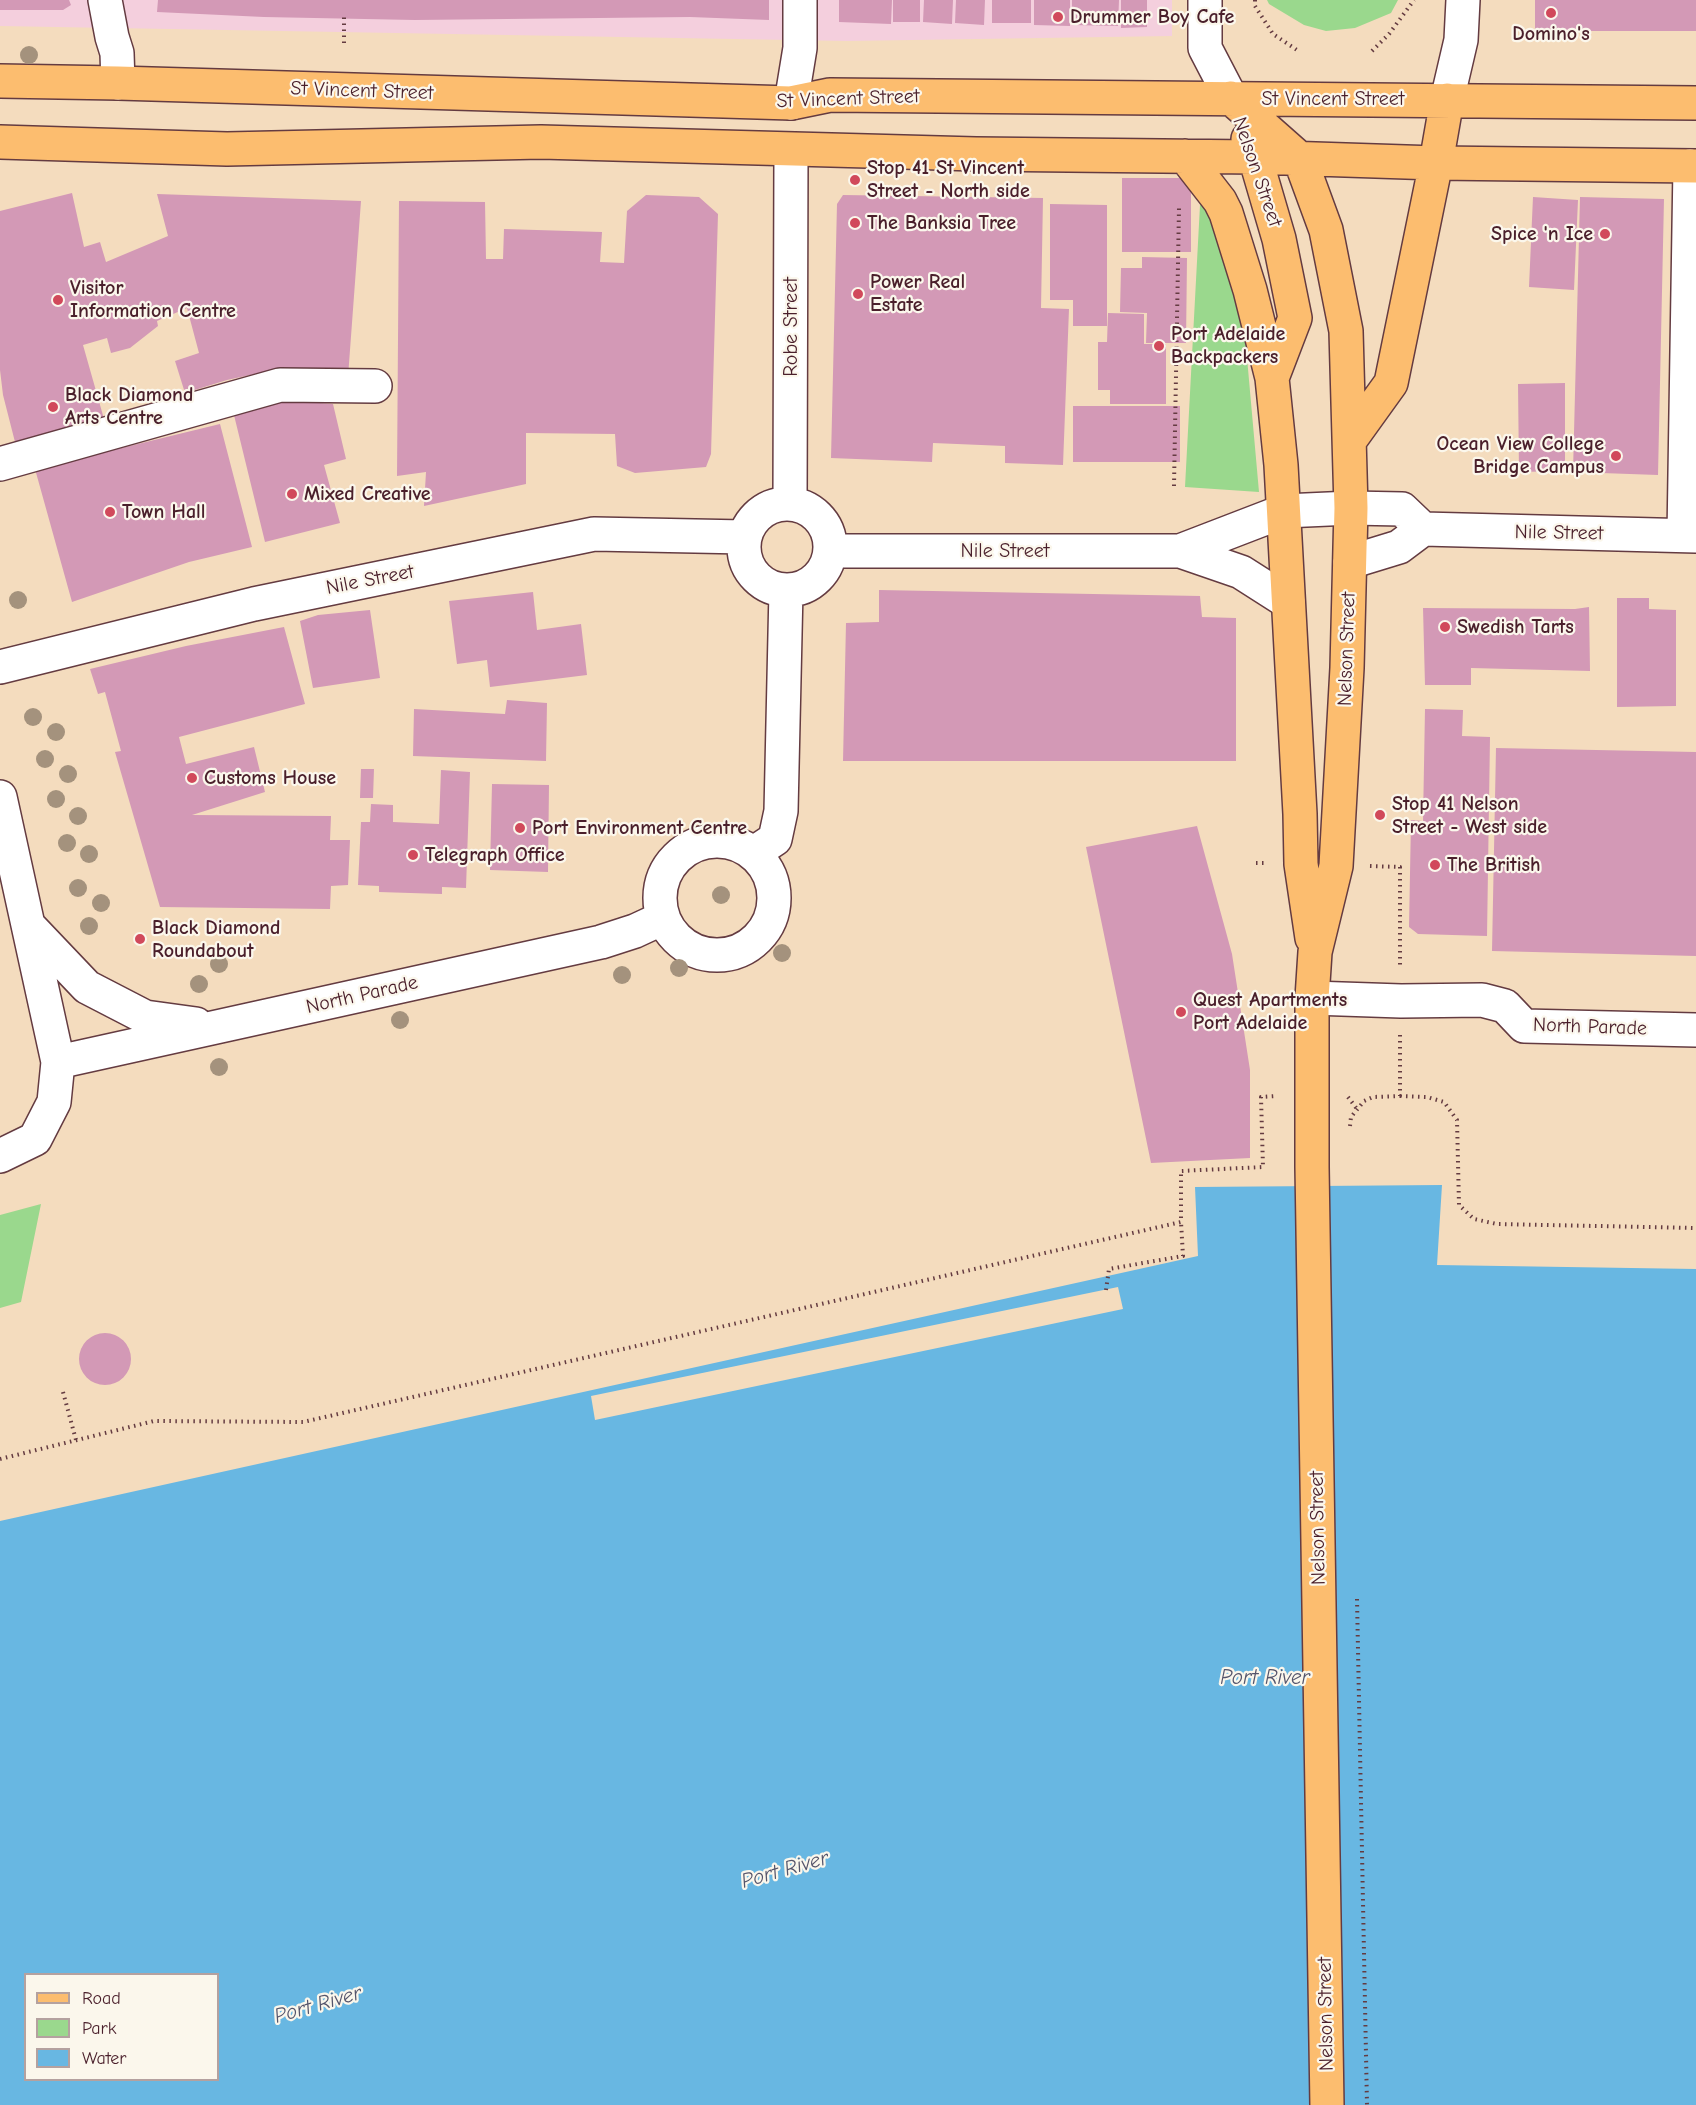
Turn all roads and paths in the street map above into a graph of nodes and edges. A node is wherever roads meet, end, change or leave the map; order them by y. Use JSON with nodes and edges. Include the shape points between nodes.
{"nodes":[{"id":1,"x":105,"y":0,"type":"edge"},
{"id":2,"x":800,"y":0,"type":"edge"},
{"id":3,"x":1205,"y":0,"type":"edge"},
{"id":4,"x":1255,"y":0,"type":"edge"},
{"id":5,"x":1414,"y":0,"type":"edge"},
{"id":6,"x":1463,"y":0,"type":"edge"},
{"id":7,"x":344,"y":17,"type":"dead end"},
{"id":8,"x":344,"y":43,"type":"dead end"},
{"id":9,"x":1297,"y":50,"type":"dead end"},
{"id":10,"x":1372,"y":51,"type":"dead end"},
{"id":11,"x":0,"y":81,"type":"edge"},
{"id":12,"x":118,"y":83,"type":"junction"},
{"id":13,"x":1231,"y":98,"type":"junction"},
{"id":14,"x":1447,"y":100,"type":"junction"},
{"id":15,"x":792,"y":103,"type":"junction"},
{"id":16,"x":1696,"y":103,"type":"edge"},
{"id":17,"x":0,"y":142,"type":"edge"},
{"id":18,"x":791,"y":151,"type":"junction"},
{"id":19,"x":1185,"y":156,"type":"junction"},
{"id":20,"x":1256,"y":157,"type":"junction"},
{"id":21,"x":1300,"y":159,"type":"junction"},
{"id":22,"x":1436,"y":163,"type":"junction"},
{"id":23,"x":1693,"y":166,"type":"edge"},
{"id":24,"x":1179,"y":200,"type":"dead end"},
{"id":25,"x":1272,"y":378,"type":"junction"},
{"id":26,"x":375,"y":386,"type":"dead end"},
{"id":27,"x":1350,"y":440,"type":"junction"},
{"id":28,"x":0,"y":464,"type":"edge"},
{"id":29,"x":1174,"y":486,"type":"dead end"},
{"id":30,"x":790,"y":504,"type":"junction"},
{"id":31,"x":1351,"y":508,"type":"junction"},
{"id":32,"x":1284,"y":511,"type":"junction"},
{"id":33,"x":1422,"y":530,"type":"junction"},
{"id":34,"x":1690,"y":536,"type":"edge"},
{"id":35,"x":745,"y":537,"type":"junction"},
{"id":36,"x":830,"y":551,"type":"junction"},
{"id":37,"x":1180,"y":551,"type":"junction"},
{"id":38,"x":1350,"y":562,"type":"junction"},
{"id":39,"x":786,"y":590,"type":"junction"},
{"id":40,"x":1288,"y":603,"type":"junction"},
{"id":41,"x":0,"y":667,"type":"edge"},
{"id":42,"x":0,"y":797,"type":"edge"},
{"id":43,"x":754,"y":853,"type":"junction"},
{"id":44,"x":1351,"y":866,"type":"junction"},
{"id":45,"x":663,"y":918,"type":"junction"},
{"id":46,"x":28,"y":925,"type":"junction"},
{"id":47,"x":1315,"y":952,"type":"junction"},
{"id":48,"x":1400,"y":966,"type":"dead end"},
{"id":49,"x":1312,"y":998,"type":"junction"},
{"id":50,"x":215,"y":1027,"type":"junction"},
{"id":51,"x":1400,"y":1029,"type":"dead end"},
{"id":52,"x":1696,"y":1030,"type":"edge"},
{"id":53,"x":58,"y":1062,"type":"junction"},
{"id":54,"x":1344,"y":1093,"type":"dead end"},
{"id":55,"x":1283,"y":1096,"type":"dead end"},
{"id":56,"x":1400,"y":1096,"type":"junction"},
{"id":57,"x":1357,"y":1109,"type":"junction"},
{"id":58,"x":1350,"y":1127,"type":"dead end"},
{"id":59,"x":0,"y":1156,"type":"edge"},
{"id":60,"x":1181,"y":1222,"type":"junction"},
{"id":61,"x":1696,"y":1228,"type":"edge"},
{"id":62,"x":1106,"y":1290,"type":"dead end"},
{"id":63,"x":63,"y":1392,"type":"dead end"},
{"id":64,"x":76,"y":1440,"type":"junction"},
{"id":65,"x":0,"y":1459,"type":"edge"},
{"id":66,"x":1357,"y":1589,"type":"dead end"},
{"id":67,"x":1327,"y":2105,"type":"edge"},
{"id":68,"x":1367,"y":2105,"type":"edge"}],
"edges":[{"from":1,"to":12,"type":"street","via":[[117,53]]},
{"from":2,"to":15,"type":"street","via":[[800,48]]},
{"from":3,"to":13,"type":"street","via":[[1206,48]]},
{"from":4,"to":9,"type":"path","via":[[1273,34]]},
{"from":5,"to":10,"type":"path"},
{"from":6,"to":14,"type":"street","via":[[1459,52]]},
{"from":7,"to":8,"type":"path"},
{"from":11,"to":12,"type":"main road","name":"St Vincent Street"},
{"from":12,"to":15,"type":"main road","name":"St Vincent Street"},
{"from":13,"to":14,"type":"main road","name":"St Vincent Street"},
{"from":13,"to":15,"type":"main road","name":"St Vincent Street","via":[[830,95]]},
{"from":13,"to":20,"type":"main road","name":"Nelson Street"},
{"from":13,"to":21,"type":"main road","name":"Nelson Street"},
{"from":14,"to":16,"type":"main road","name":"St Vincent Street"},
{"from":14,"to":22,"type":"main road"},
{"from":17,"to":18,"type":"main road","via":[[227,149],[541,142]]},
{"from":18,"to":19,"type":"main road"},
{"from":18,"to":30,"type":"street","name":"Robe Street"},
{"from":19,"to":20,"type":"main road"},
{"from":19,"to":25,"type":"main road","via":[[1226,213]]},
{"from":20,"to":21,"type":"main road"},
{"from":20,"to":25,"type":"main road","name":"Nelson Street","via":[[1279,239],[1295,318]]},
{"from":21,"to":22,"type":"main road"},
{"from":21,"to":27,"type":"main road","name":"Nelson Street","via":[[1326,230],[1337,280],[1346,331]]},
{"from":22,"to":23,"type":"main road"},
{"from":22,"to":27,"type":"main road","via":[[1391,383]]},
{"from":23,"to":34,"type":"street"},
{"from":24,"to":29,"type":"path"},
{"from":25,"to":32,"type":"main road","name":"Nelson Street"},
{"from":26,"to":28,"type":"street","via":[[280,385]]},
{"from":27,"to":31,"type":"main road","name":"Nelson Street"},
{"from":30,"to":35,"type":"street","via":[[762,511]]},
{"from":30,"to":36,"type":"street","via":[[809,510],[821,520],[829,536]]},
{"from":31,"to":32,"type":"street","name":"Nile Street"},
{"from":31,"to":33,"type":"street","via":[[1402,509]]},
{"from":31,"to":38,"type":"main road","name":"Nelson Street"},
{"from":32,"to":37,"type":"street","name":"Nile Street"},
{"from":32,"to":40,"type":"main road","name":"Nelson Street"},
{"from":33,"to":34,"type":"street","name":"Nile Street"},
{"from":33,"to":38,"type":"street","via":[[1399,547]]},
{"from":35,"to":39,"type":"street","via":[[746,560],[754,575],[771,587]]},
{"from":35,"to":41,"type":"street","name":"Nile Street","via":[[594,534],[254,604]]},
{"from":36,"to":37,"type":"street","name":"Nile Street"},
{"from":36,"to":39,"type":"street","via":[[818,577],[804,586]]},
{"from":37,"to":40,"type":"street","name":"Nile Street","via":[[1241,572]]},
{"from":38,"to":44,"type":"main road","name":"Nelson Street","via":[[1347,668]]},
{"from":39,"to":43,"type":"street","via":[[781,811],[775,839]]},
{"from":40,"to":47,"type":"main road","name":"Nelson Street","via":[[1300,864]]},
{"from":42,"to":46,"type":"street"},
{"from":43,"to":45,"type":"street","via":[[719,840],[684,850],[670,864],[662,880],[659,899]]},
{"from":43,"to":45,"type":"street","via":[[773,883],[774,902],[771,919],[762,934],[746,947],[728,954],[707,954],[688,948],[673,935]]},
{"from":44,"to":47,"type":"main road","name":"Nelson Street"},
{"from":44,"to":48,"type":"path","via":[[1400,867]]},
{"from":45,"to":50,"type":"street","name":"North Parade","via":[[601,942]]},
{"from":46,"to":50,"type":"street","via":[[87,987],[145,1017]]},
{"from":46,"to":53,"type":"street"},
{"from":47,"to":49,"type":"main road","name":"Nelson Street"},
{"from":49,"to":52,"type":"street","name":"North Parade","via":[[1482,1000],[1505,1006],[1524,1026]]},
{"from":49,"to":67,"type":"main road","name":"Nelson Street"},
{"from":50,"to":53,"type":"street","name":"North Parade"},
{"from":51,"to":56,"type":"path"},
{"from":53,"to":59,"type":"street","via":[[54,1102],[35,1138]]},
{"from":54,"to":57,"type":"path"},
{"from":55,"to":60,"type":"path","via":[[1261,1097],[1263,1167],[1181,1171]]},
{"from":56,"to":57,"type":"path","via":[[1373,1097]]},
{"from":56,"to":61,"type":"path","via":[[1444,1102],[1457,1120],[1459,1205],[1474,1219],[1497,1224]]},
{"from":57,"to":58,"type":"path"},
{"from":60,"to":62,"type":"path","via":[[1183,1256],[1108,1269]]},
{"from":60,"to":64,"type":"path","via":[[303,1422],[154,1421]]},
{"from":63,"to":64,"type":"path"},
{"from":64,"to":65,"type":"path"},
{"from":66,"to":68,"type":"path"}]}
